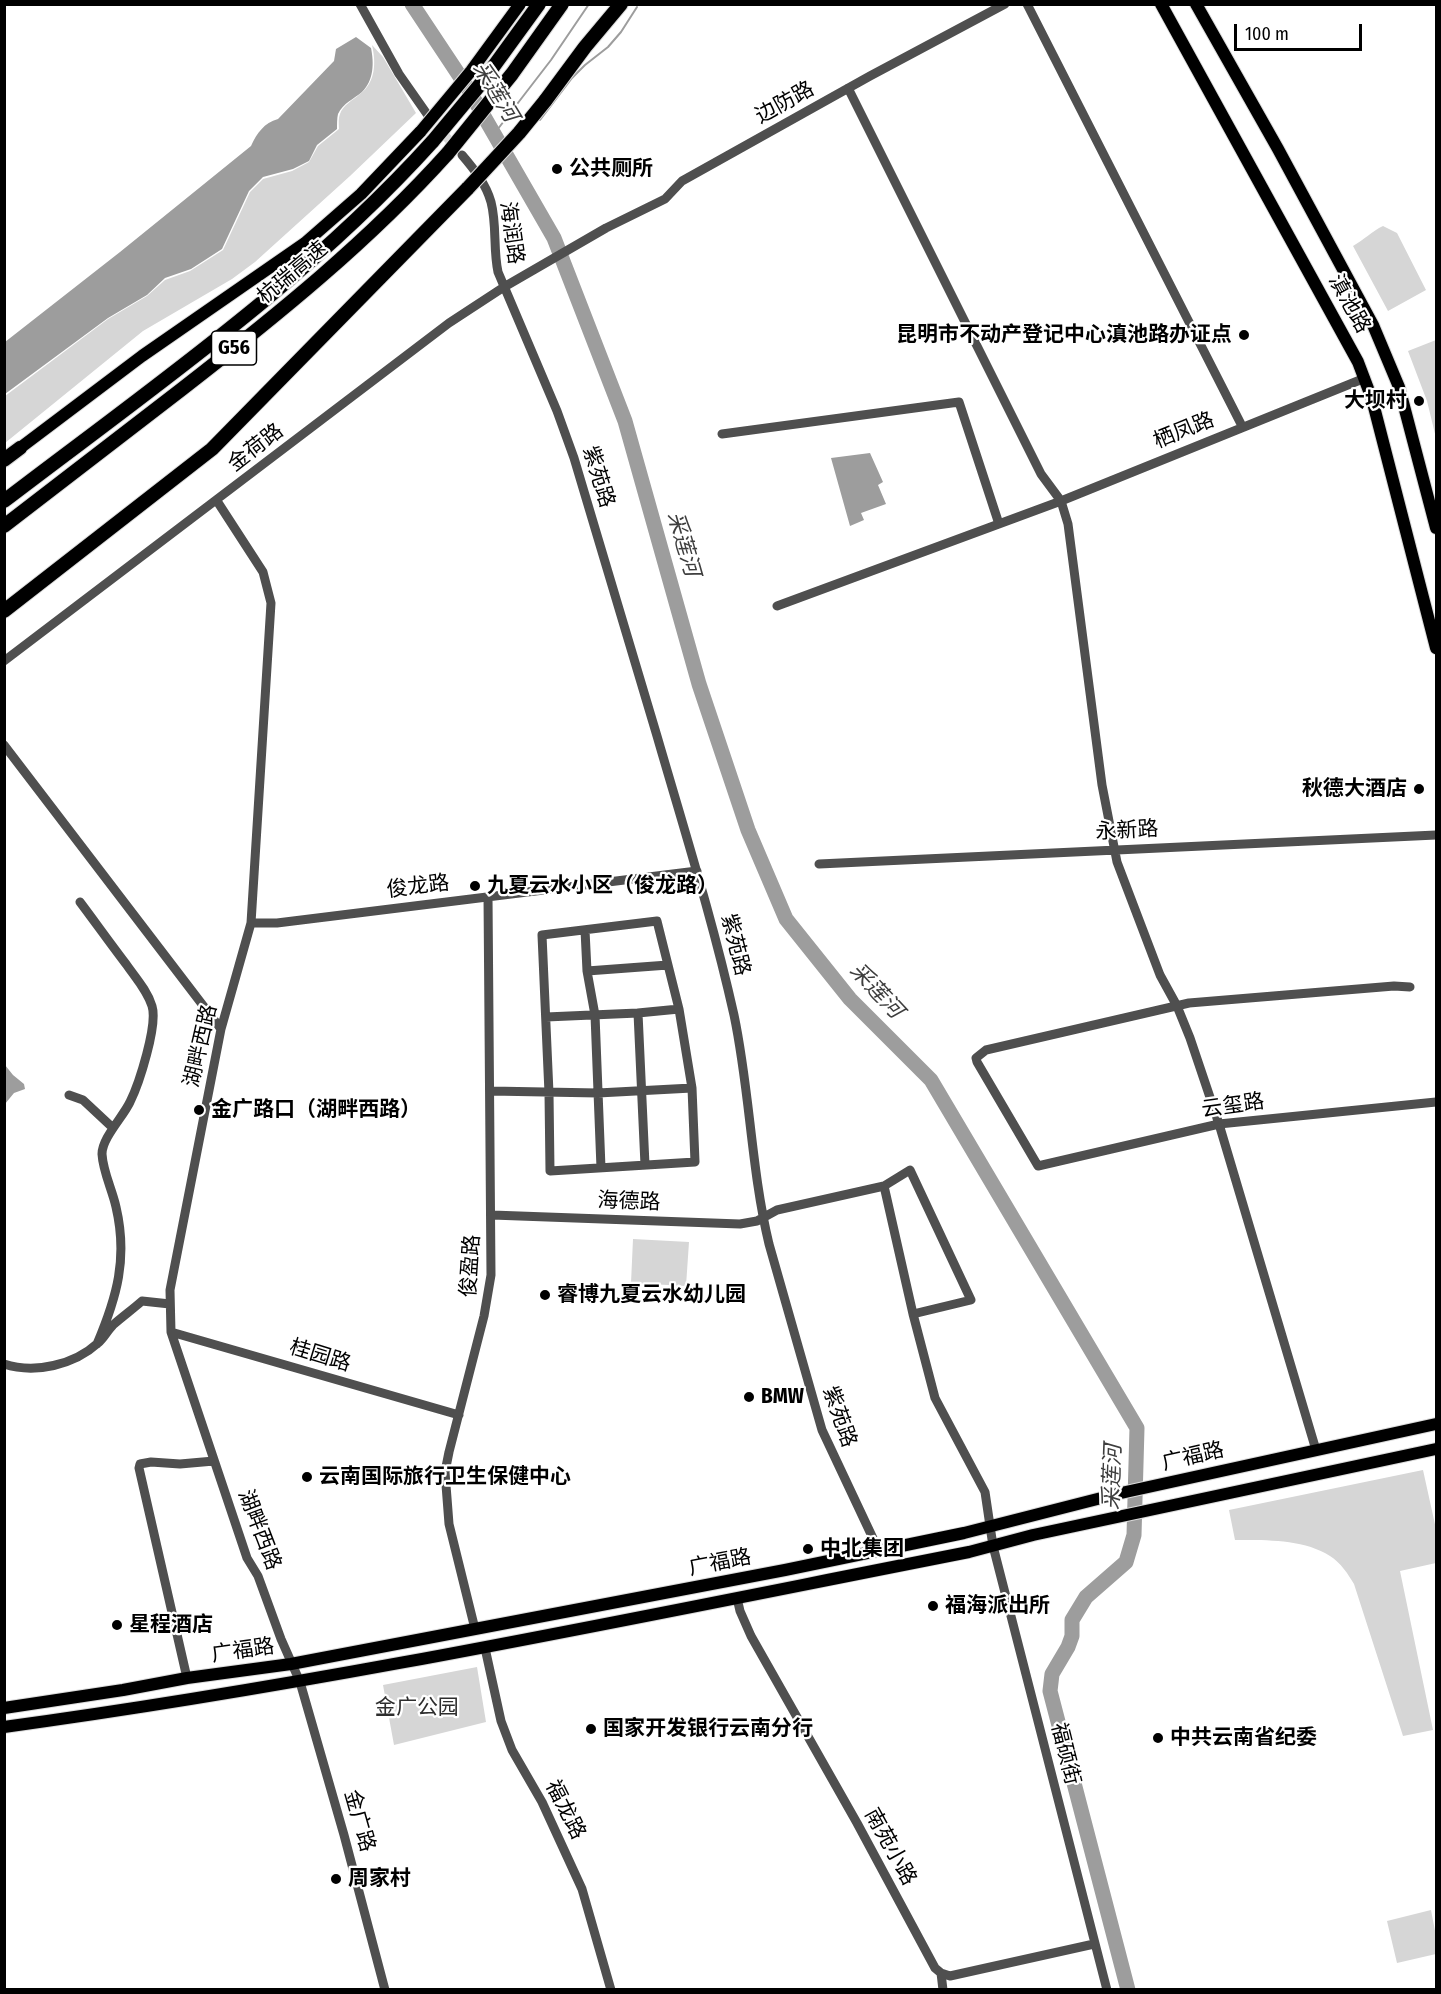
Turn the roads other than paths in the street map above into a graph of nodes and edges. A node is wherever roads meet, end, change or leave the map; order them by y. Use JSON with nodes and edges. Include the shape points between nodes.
{"nodes":[{"id":1,"x":360,"y":4,"type":"edge"},
{"id":2,"x":520,"y":4,"type":"edge"},
{"id":3,"x":539,"y":4,"type":"edge"},
{"id":4,"x":562,"y":4,"type":"edge"},
{"id":5,"x":621,"y":4,"type":"edge"},
{"id":6,"x":1005,"y":4,"type":"edge"},
{"id":7,"x":1027,"y":4,"type":"edge"},
{"id":8,"x":1161,"y":4,"type":"edge"},
{"id":9,"x":1196,"y":4,"type":"edge"},
{"id":10,"x":848,"y":88,"type":"junction"},
{"id":11,"x":427,"y":114,"type":"tunnel mouth"},
{"id":12,"x":462,"y":155,"type":"tunnel mouth"},
{"id":13,"x":535,"y":269,"type":"joint"},
{"id":14,"x":504,"y":287,"type":"junction"},
{"id":15,"x":1365,"y":378,"type":"junction"},
{"id":16,"x":1242,"y":426,"type":"junction"},
{"id":17,"x":722,"y":434,"type":"dead end"},
{"id":18,"x":20,"y":448,"type":"joint"},
{"id":19,"x":4,"y":460,"type":"edge"},
{"id":20,"x":4,"y":501,"type":"edge"},
{"id":21,"x":217,"y":501,"type":"junction"},
{"id":22,"x":1061,"y":501,"type":"junction"},
{"id":23,"x":999,"y":524,"type":"junction"},
{"id":24,"x":4,"y":526,"type":"edge"},
{"id":25,"x":1437,"y":528,"type":"edge"},
{"id":26,"x":777,"y":606,"type":"dead end"},
{"id":27,"x":4,"y":611,"type":"edge"},
{"id":28,"x":1437,"y":648,"type":"edge"},
{"id":29,"x":4,"y":662,"type":"edge"},
{"id":30,"x":4,"y":745,"type":"edge"},
{"id":31,"x":1437,"y":835,"type":"edge"},
{"id":32,"x":1114,"y":849,"type":"junction"},
{"id":33,"x":819,"y":864,"type":"dead end"},
{"id":34,"x":697,"y":871,"type":"junction"},
{"id":35,"x":488,"y":896,"type":"junction"},
{"id":36,"x":80,"y":902,"type":"dead end"},
{"id":37,"x":251,"y":923,"type":"junction"},
{"id":38,"x":585,"y":930,"type":"junction"},
{"id":39,"x":668,"y":966,"type":"junction"},
{"id":40,"x":587,"y":971,"type":"junction"},
{"id":41,"x":1410,"y":987,"type":"dead end"},
{"id":42,"x":1177,"y":1006,"type":"junction"},
{"id":43,"x":679,"y":1009,"type":"junction"},
{"id":44,"x":638,"y":1013,"type":"junction"},
{"id":45,"x":595,"y":1015,"type":"junction"},
{"id":46,"x":546,"y":1017,"type":"junction"},
{"id":47,"x":221,"y":1029,"type":"junction"},
{"id":48,"x":692,"y":1088,"type":"junction"},
{"id":49,"x":491,"y":1091,"type":"junction"},
{"id":50,"x":642,"y":1091,"type":"junction"},
{"id":51,"x":549,"y":1093,"type":"junction"},
{"id":52,"x":598,"y":1093,"type":"junction"},
{"id":53,"x":69,"y":1095,"type":"dead end"},
{"id":54,"x":1437,"y":1102,"type":"edge"},
{"id":55,"x":1219,"y":1124,"type":"junction"},
{"id":56,"x":113,"y":1128,"type":"junction"},
{"id":57,"x":645,"y":1165,"type":"junction"},
{"id":58,"x":601,"y":1168,"type":"junction"},
{"id":59,"x":884,"y":1186,"type":"junction"},
{"id":60,"x":492,"y":1215,"type":"junction"},
{"id":61,"x":762,"y":1217,"type":"junction"},
{"id":62,"x":170,"y":1304,"type":"junction"},
{"id":63,"x":913,"y":1314,"type":"junction"},
{"id":64,"x":171,"y":1332,"type":"junction"},
{"id":65,"x":97,"y":1344,"type":"junction"},
{"id":66,"x":4,"y":1364,"type":"edge"},
{"id":67,"x":459,"y":1415,"type":"junction"},
{"id":68,"x":1437,"y":1425,"type":"edge"},
{"id":69,"x":1437,"y":1449,"type":"edge"},
{"id":70,"x":1316,"y":1450,"type":"junction"},
{"id":71,"x":214,"y":1461,"type":"junction"},
{"id":72,"x":990,"y":1527,"type":"junction"},
{"id":73,"x":993,"y":1546,"type":"junction"},
{"id":74,"x":878,"y":1550,"type":"junction"},
{"id":75,"x":737,"y":1598,"type":"junction"},
{"id":76,"x":475,"y":1629,"type":"junction"},
{"id":77,"x":485,"y":1648,"type":"junction"},
{"id":78,"x":291,"y":1664,"type":"junction"},
{"id":79,"x":187,"y":1678,"type":"junction"},
{"id":80,"x":300,"y":1682,"type":"junction"},
{"id":81,"x":4,"y":1708,"type":"edge"},
{"id":82,"x":4,"y":1727,"type":"edge"},
{"id":83,"x":1094,"y":1944,"type":"junction"},
{"id":84,"x":941,"y":1973,"type":"junction"},
{"id":85,"x":385,"y":1989,"type":"edge"},
{"id":86,"x":611,"y":1989,"type":"edge"},
{"id":87,"x":943,"y":1989,"type":"edge"},
{"id":88,"x":1107,"y":1989,"type":"edge"}],
"edges":[{"from":1,"to":11,"type":"street","via":[[399,74]]},
{"from":2,"to":18,"type":"main road","bridge":true,"via":[[421,131],[353,202],[305,243],[142,356]]},
{"from":3,"to":20,"type":"highway","name":"杭瑞高速","number":"G56","bridge":true,"via":[[483,81],[372,205],[192,357]]},
{"from":4,"to":24,"type":"highway","name":"杭瑞高速","number":"G56","bridge":true,"via":[[448,153],[385,219],[317,281],[219,360]]},
{"from":5,"to":27,"type":"highway","bridge":true,"via":[[519,133],[212,449]]},
{"from":6,"to":10,"type":"street","name":"边防路"},
{"from":7,"to":16,"type":"street"},
{"from":8,"to":15,"type":"main road","name":"滇池路"},
{"from":9,"to":25,"type":"main road","name":"滇池路","via":[[1373,325],[1400,387]]},
{"from":10,"to":13,"type":"street","name":"边防路","via":[[682,181],[665,199]]},
{"from":10,"to":22,"type":"street","via":[[1041,474]]},
{"from":12,"to":14,"type":"street","name":"海润路","via":[[483,182],[491,202],[494,252]]},
{"from":13,"to":14,"type":"street","name":"金荷路"},
{"from":14,"to":21,"type":"street","name":"金荷路","via":[[449,323]]},
{"from":14,"to":34,"type":"street","name":"紫苑路","via":[[574,458]]},
{"from":15,"to":16,"type":"street","name":"栖凤路"},
{"from":15,"to":28,"type":"main road","name":"滇池路"},
{"from":16,"to":22,"type":"street","name":"栖凤路"},
{"from":17,"to":23,"type":"street","via":[[959,402]]},
{"from":18,"to":19,"type":"highway"},
{"from":21,"to":29,"type":"street","name":"金荷路"},
{"from":21,"to":37,"type":"street","name":"湖畔西路","via":[[263,573],[271,603]]},
{"from":22,"to":23,"type":"street","name":"栖凤路"},
{"from":22,"to":32,"type":"street","via":[[1068,524]]},
{"from":23,"to":26,"type":"street","name":"栖凤路"},
{"from":30,"to":47,"type":"street"},
{"from":31,"to":32,"type":"street","name":"永新路"},
{"from":32,"to":33,"type":"street","name":"永新路"},
{"from":32,"to":42,"type":"street","via":[[1160,975]]},
{"from":34,"to":35,"type":"street","name":"俊龙路"},
{"from":34,"to":61,"type":"street","name":"紫苑路","via":[[734,1018]]},
{"from":35,"to":37,"type":"street","name":"俊龙路","via":[[278,923]]},
{"from":35,"to":49,"type":"street","name":"俊盈路"},
{"from":36,"to":56,"type":"street","via":[[144,989],[153,1008],[154,1024],[135,1093]]},
{"from":37,"to":47,"type":"street","name":"湖畔西路"},
{"from":38,"to":39,"type":"street","via":[[657,921]]},
{"from":38,"to":40,"type":"street"},
{"from":38,"to":46,"type":"street","via":[[542,935]]},
{"from":39,"to":40,"type":"street"},
{"from":39,"to":43,"type":"street"},
{"from":40,"to":45,"type":"street"},
{"from":41,"to":42,"type":"street","via":[[1323,991]]},
{"from":42,"to":55,"type":"street"},
{"from":42,"to":55,"type":"street","name":"云玺路","via":[[986,1050],[976,1058],[992,1092],[1038,1166]]},
{"from":43,"to":44,"type":"street"},
{"from":43,"to":48,"type":"street"},
{"from":44,"to":45,"type":"street"},
{"from":44,"to":50,"type":"street"},
{"from":45,"to":46,"type":"street"},
{"from":45,"to":52,"type":"street"},
{"from":46,"to":51,"type":"street"},
{"from":47,"to":62,"type":"street","name":"湖畔西路"},
{"from":48,"to":50,"type":"street"},
{"from":48,"to":57,"type":"street","via":[[695,1162]]},
{"from":49,"to":51,"type":"street"},
{"from":49,"to":60,"type":"street","name":"俊盈路"},
{"from":50,"to":52,"type":"street"},
{"from":50,"to":57,"type":"street"},
{"from":51,"to":52,"type":"street"},
{"from":51,"to":58,"type":"street","via":[[550,1171]]},
{"from":52,"to":58,"type":"street"},
{"from":53,"to":56,"type":"street","via":[[83,1100]]},
{"from":54,"to":55,"type":"street","name":"云玺路"},
{"from":55,"to":70,"type":"street"},
{"from":56,"to":65,"type":"street","via":[[102,1151],[120,1233],[120,1270],[117,1293]]},
{"from":57,"to":58,"type":"street"},
{"from":59,"to":61,"type":"street","name":"海德路","via":[[777,1210]]},
{"from":59,"to":63,"type":"street","name":"福硕街"},
{"from":59,"to":63,"type":"street","name":"海德路","via":[[910,1170],[971,1300]]},
{"from":60,"to":61,"type":"street","name":"海德路","via":[[740,1224]]},
{"from":60,"to":67,"type":"street","name":"俊盈路","via":[[489,1294]]},
{"from":61,"to":74,"type":"street","name":"紫苑路","via":[[822,1430]]},
{"from":62,"to":64,"type":"street","name":"湖畔西路"},
{"from":62,"to":65,"type":"street","via":[[142,1301]]},
{"from":63,"to":72,"type":"street","name":"福硕街","via":[[935,1398],[985,1492]]},
{"from":64,"to":67,"type":"street","name":"桂园路"},
{"from":64,"to":71,"type":"street","name":"湖畔西路"},
{"from":65,"to":66,"type":"street","via":[[55,1365],[15,1368]]},
{"from":67,"to":76,"type":"street","name":"俊盈路","via":[[445,1472],[446,1504]]},
{"from":68,"to":70,"type":"main road","name":"广福路"},
{"from":69,"to":73,"type":"main road","name":"广福路"},
{"from":70,"to":72,"type":"main road","name":"广福路"},
{"from":71,"to":78,"type":"street","name":"湖畔西路","via":[[247,1558],[258,1576]]},
{"from":71,"to":79,"type":"street","via":[[151,1462],[140,1464],[139,1468]]},
{"from":72,"to":73,"type":"street","name":"福硕街"},
{"from":72,"to":74,"type":"main road","name":"广福路"},
{"from":73,"to":75,"type":"main road","name":"广福路"},
{"from":73,"to":83,"type":"street","name":"福硕街"},
{"from":74,"to":76,"type":"main road","name":"广福路"},
{"from":75,"to":77,"type":"main road","name":"广福路"},
{"from":75,"to":84,"type":"street","name":"南苑小路","via":[[751,1636]]},
{"from":76,"to":78,"type":"main road","name":"广福路"},
{"from":77,"to":80,"type":"main road","name":"广福路"},
{"from":77,"to":86,"type":"street","name":"福龙路","via":[[501,1721],[582,1889]]},
{"from":78,"to":79,"type":"main road","name":"广福路"},
{"from":78,"to":80,"type":"street","name":"金广路"},
{"from":79,"to":81,"type":"main road","name":"广福路"},
{"from":80,"to":82,"type":"main road","name":"广福路"},
{"from":80,"to":85,"type":"street","name":"金广路"},
{"from":83,"to":84,"type":"street","via":[[957,1975]]},
{"from":83,"to":88,"type":"street","name":"福硕街"},
{"from":84,"to":87,"type":"street"}]}
